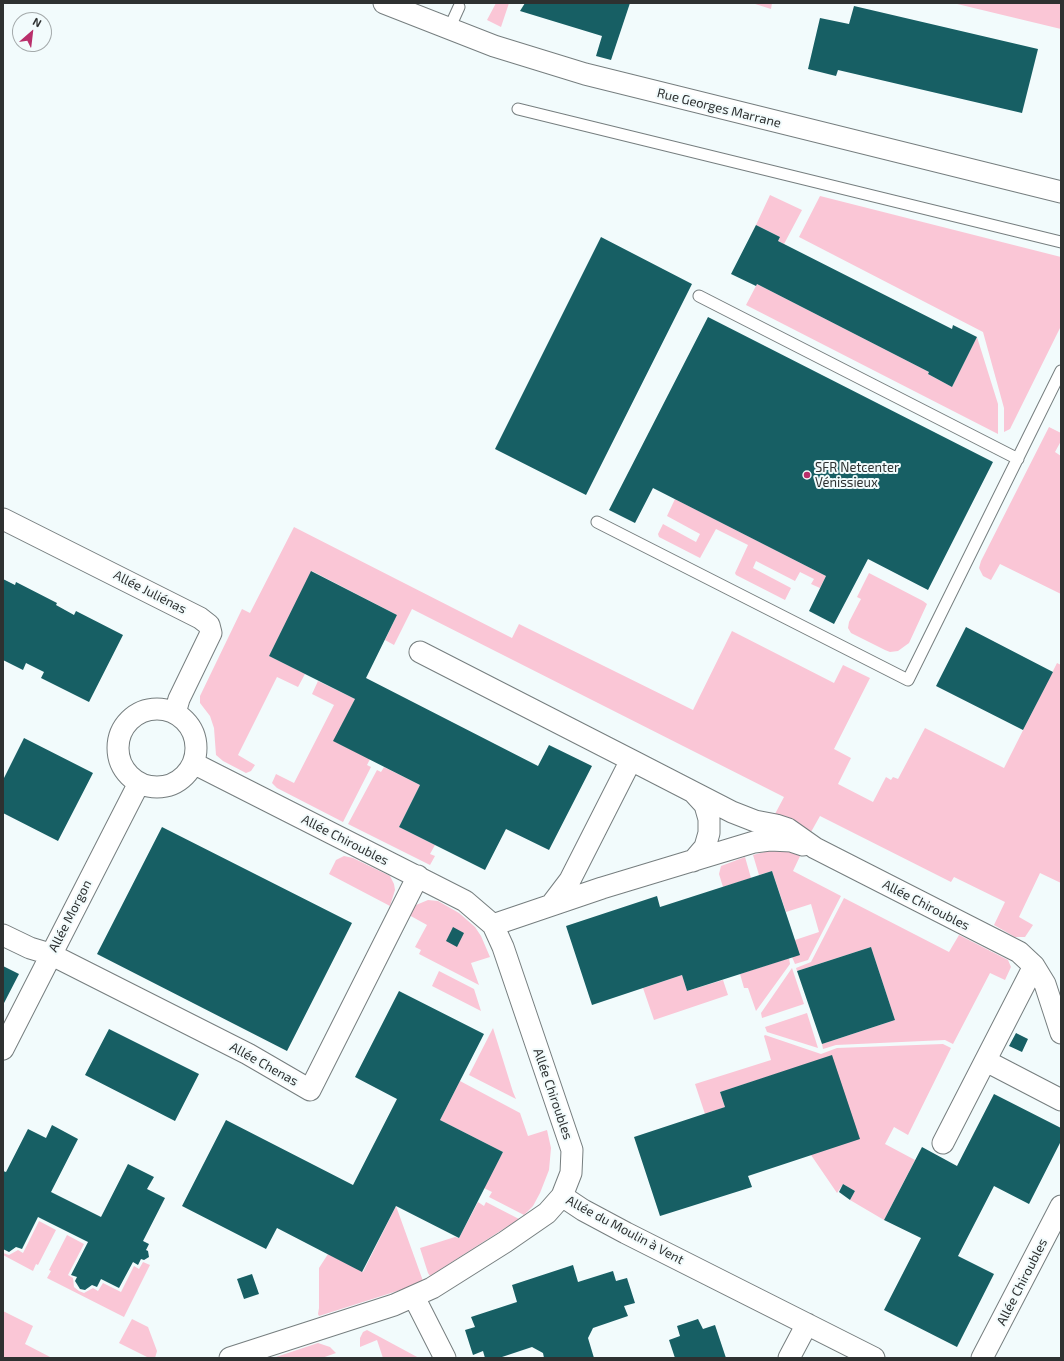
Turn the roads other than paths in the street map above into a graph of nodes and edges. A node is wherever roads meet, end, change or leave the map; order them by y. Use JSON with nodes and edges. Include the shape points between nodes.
{"nodes":[{"id":1,"x":384,"y":3,"type":"edge"},
{"id":2,"x":459,"y":6,"type":"dead end"},
{"id":3,"x":449,"y":29,"type":"junction"},
{"id":4,"x":518,"y":110,"type":"dead end"},
{"id":5,"x":1061,"y":192,"type":"edge"},
{"id":6,"x":1061,"y":242,"type":"edge"},
{"id":7,"x":699,"y":296,"type":"dead end"},
{"id":8,"x":1061,"y":371,"type":"edge"},
{"id":9,"x":1018,"y":459,"type":"junction"},
{"id":10,"x":3,"y":519,"type":"edge"},
{"id":11,"x":597,"y":522,"type":"dead end"},
{"id":12,"x":420,"y":652,"type":"dead end"},
{"id":13,"x":175,"y":713,"type":"junction"},
{"id":14,"x":632,"y":760,"type":"junction"},
{"id":15,"x":193,"y":763,"type":"junction"},
{"id":16,"x":139,"y":783,"type":"junction"},
{"id":17,"x":694,"y":793,"type":"junction"},
{"id":18,"x":815,"y":848,"type":"junction"},
{"id":19,"x":693,"y":861,"type":"junction"},
{"id":20,"x":418,"y":876,"type":"junction"},
{"id":21,"x":550,"y":905,"type":"junction"},
{"id":22,"x":492,"y":925,"type":"junction"},
{"id":23,"x":3,"y":935,"type":"edge"},
{"id":24,"x":50,"y":954,"type":"junction"},
{"id":25,"x":1034,"y":966,"type":"junction"},
{"id":26,"x":1061,"y":1033,"type":"edge"},
{"id":27,"x":3,"y":1049,"type":"edge"},
{"id":28,"x":986,"y":1061,"type":"junction"},
{"id":29,"x":1061,"y":1100,"type":"edge"},
{"id":30,"x":943,"y":1143,"type":"dead end"},
{"id":31,"x":562,"y":1196,"type":"junction"},
{"id":32,"x":1061,"y":1206,"type":"edge"},
{"id":33,"x":414,"y":1297,"type":"junction"},
{"id":34,"x":807,"y":1324,"type":"junction"},
{"id":35,"x":230,"y":1358,"type":"edge"},
{"id":36,"x":446,"y":1358,"type":"edge"},
{"id":37,"x":789,"y":1358,"type":"edge"},
{"id":38,"x":874,"y":1358,"type":"edge"},
{"id":39,"x":982,"y":1358,"type":"edge"}],
"edges":[{"from":1,"to":3,"type":"street","name":"Rue Georges Marrane"},
{"from":2,"to":3,"type":"lane"},
{"from":3,"to":5,"type":"street","name":"Rue Georges Marrane","via":[[494,46],[585,74]]},
{"from":4,"to":6,"type":"lane"},
{"from":7,"to":9,"type":"lane"},
{"from":8,"to":9,"type":"lane"},
{"from":9,"to":11,"type":"lane","via":[[908,680]]},
{"from":10,"to":13,"type":"street","name":"Allée Juliénas","via":[[200,618],[209,625],[211,633],[179,699]]},
{"from":12,"to":14,"type":"street","name":"Allée Chiroubles"},
{"from":13,"to":15,"type":"street","via":[[186,722],[194,735],[196,749]]},
{"from":13,"to":16,"type":"street","via":[[162,709],[147,710],[134,716],[124,727],[118,740],[118,753],[129,776]]},
{"from":14,"to":17,"type":"street","name":"Allée Chiroubles"},
{"from":14,"to":21,"type":"street","via":[[570,880]]},
{"from":15,"to":16,"type":"street","via":[[186,774],[176,782],[164,786]]},
{"from":15,"to":20,"type":"street","name":"Allée Chiroubles"},
{"from":16,"to":24,"type":"street","name":"Allée Morgon"},
{"from":17,"to":18,"type":"street","name":"Allée Chiroubles","via":[[755,821],[788,830]]},
{"from":17,"to":19,"type":"street","name":"Allée Chiroubles","via":[[705,805],[709,818],[709,832],[705,847]]},
{"from":18,"to":19,"type":"street","name":"Allée Chiroubles","via":[[792,841],[770,840],[754,842]]},
{"from":18,"to":25,"type":"street","name":"Allée Chiroubles","via":[[1019,952]]},
{"from":19,"to":21,"type":"street","name":"Allée Chiroubles"},
{"from":20,"to":22,"type":"street","name":"Allée Chiroubles","via":[[465,901]]},
{"from":20,"to":24,"type":"street","name":"Allée Chenas","via":[[310,1090],[248,1054]]},
{"from":21,"to":22,"type":"street","name":"Allée Chiroubles"},
{"from":22,"to":31,"type":"street","name":"Allée Chiroubles","via":[[503,947],[572,1150],[572,1174]]},
{"from":23,"to":24,"type":"street","name":"Allée Chenas"},
{"from":24,"to":27,"type":"street","name":"Allée Morgon"},
{"from":25,"to":26,"type":"street","name":"Allée Chiroubles","via":[[1045,984]]},
{"from":25,"to":28,"type":"street"},
{"from":28,"to":29,"type":"street"},
{"from":28,"to":30,"type":"street"},
{"from":31,"to":33,"type":"street","name":"Allée du Moulin à Vent","via":[[547,1213],[527,1228]]},
{"from":31,"to":34,"type":"street","name":"Allée du Moulin à Vent","via":[[595,1217]]},
{"from":32,"to":39,"type":"street","name":"Allée Chiroubles"},
{"from":33,"to":35,"type":"street","name":"Allée du Moulin à Vent"},
{"from":33,"to":36,"type":"street"},
{"from":34,"to":37,"type":"street"},
{"from":34,"to":38,"type":"street","name":"Allée du Moulin à Vent"}]}
